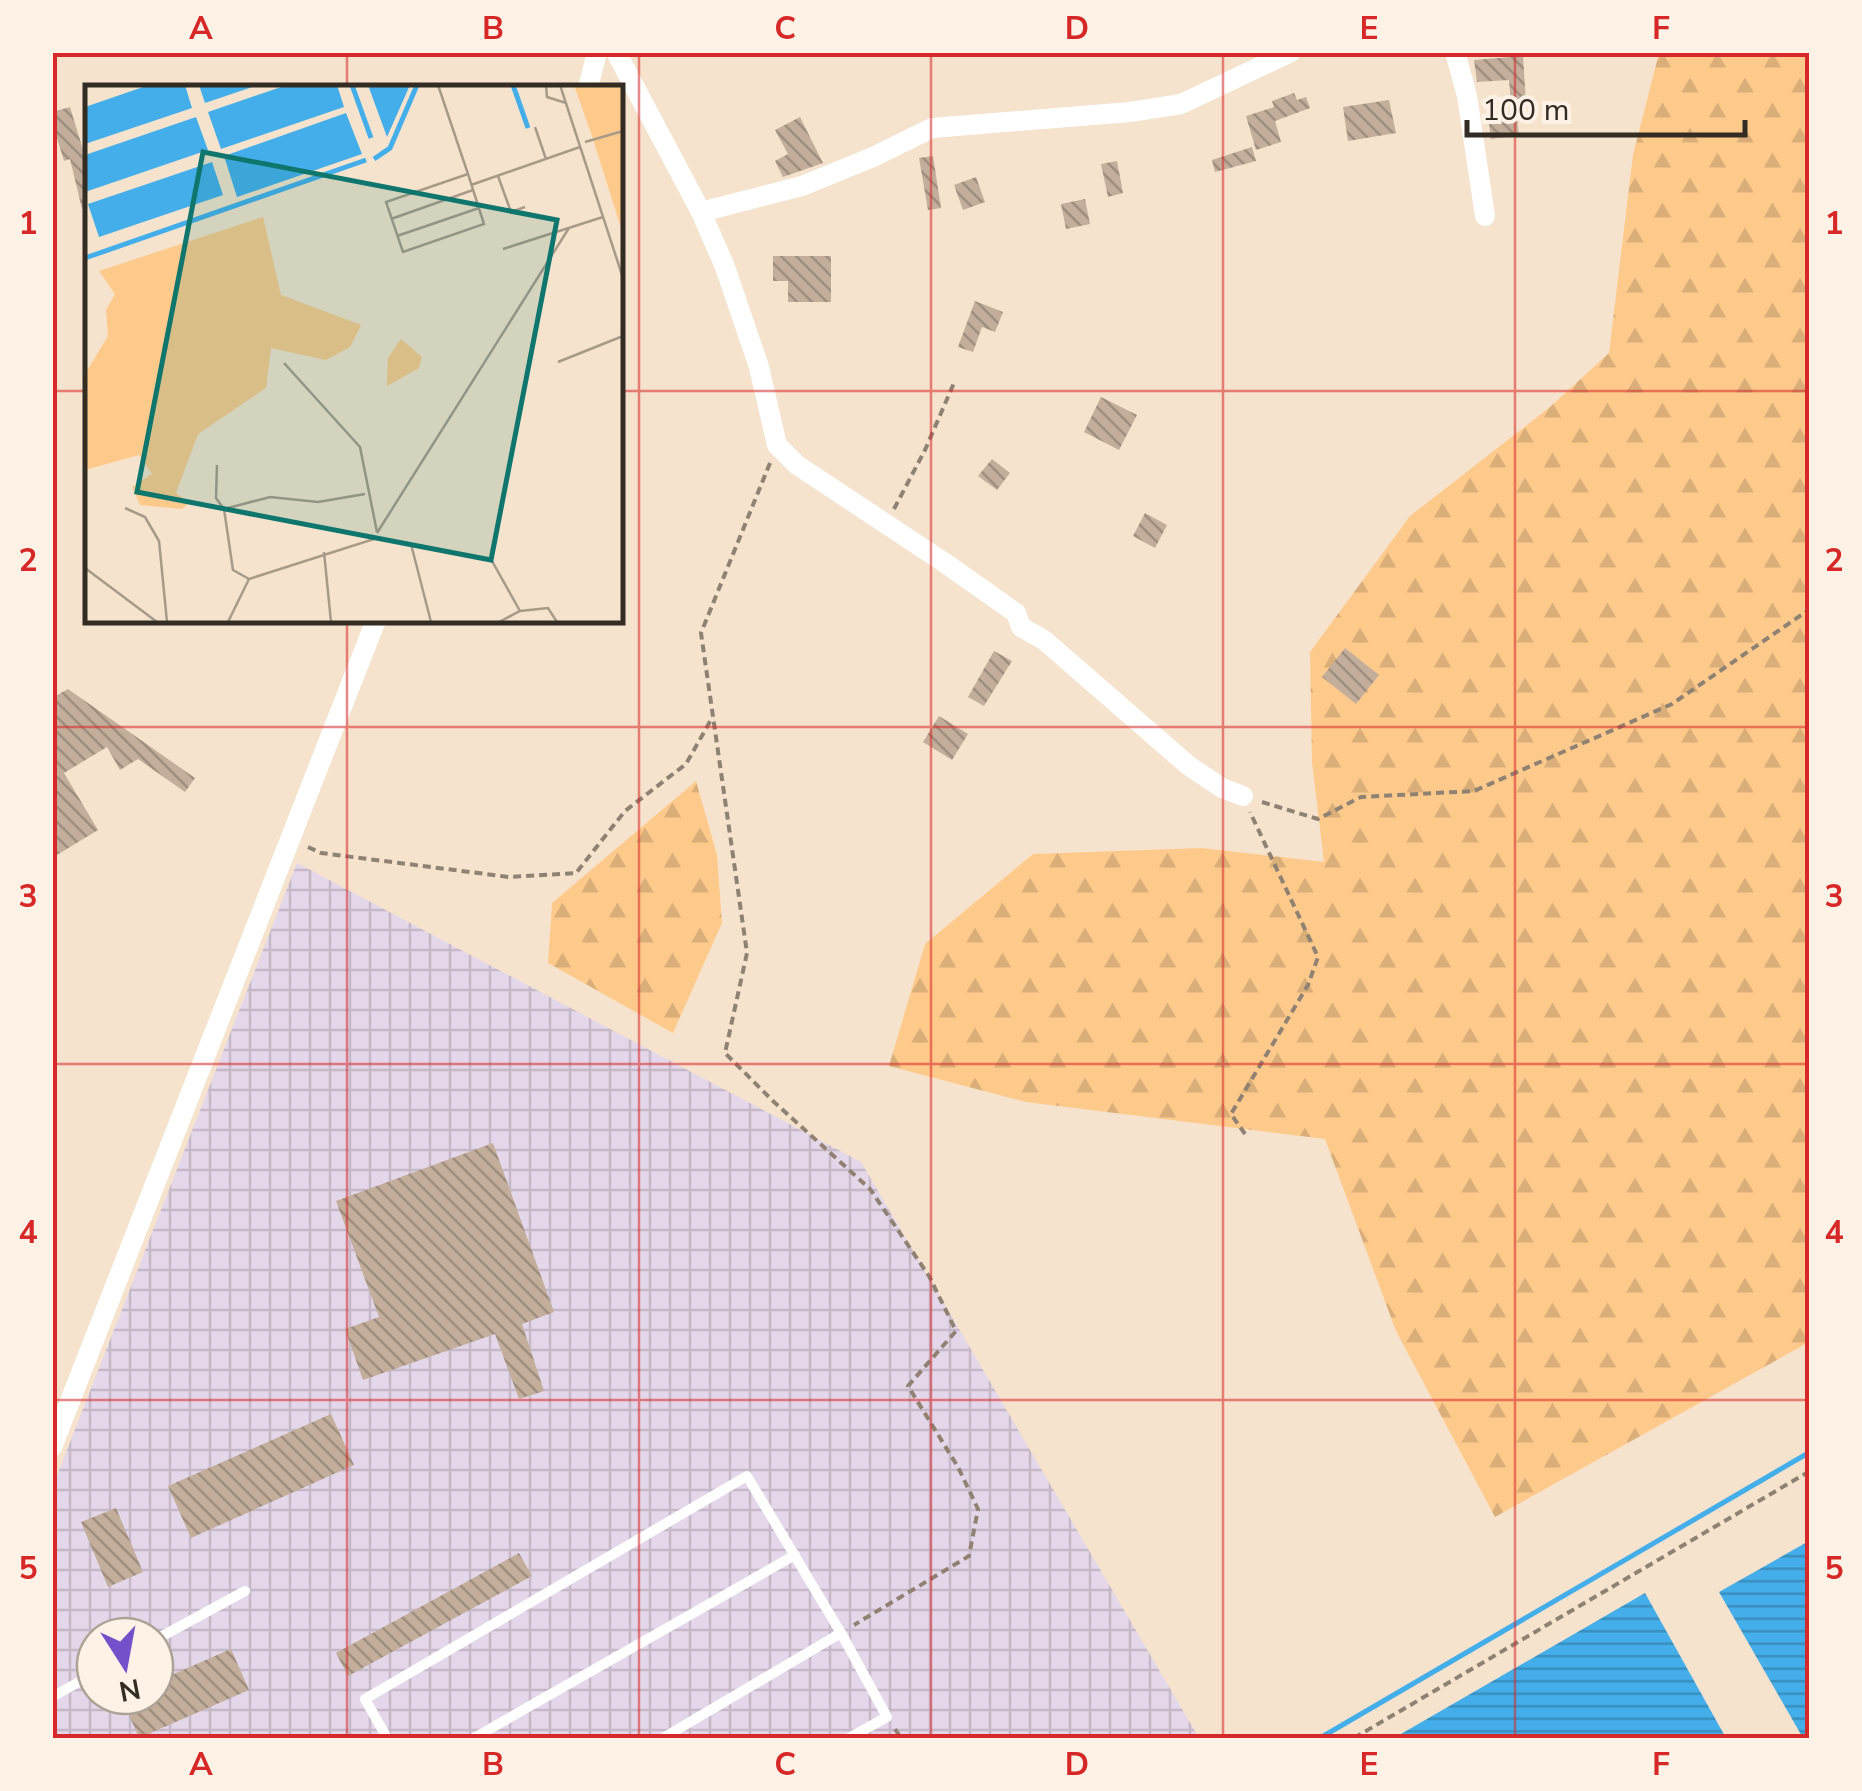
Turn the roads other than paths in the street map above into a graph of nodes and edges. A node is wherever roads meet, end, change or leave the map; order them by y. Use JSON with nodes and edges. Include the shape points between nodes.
{"nodes":[{"id":1,"x":597,"y":52,"type":"edge"},
{"id":2,"x":616,"y":52,"type":"edge"},
{"id":3,"x":1291,"y":52,"type":"edge"},
{"id":4,"x":1455,"y":52,"type":"edge"},
{"id":5,"x":589,"y":85,"type":"edge"},
{"id":6,"x":701,"y":212,"type":"junction"},
{"id":7,"x":1485,"y":216,"type":"dead end"},
{"id":8,"x":375,"y":622,"type":"edge"},
{"id":9,"x":1243,"y":796,"type":"road end"},
{"id":10,"x":52,"y":1447,"type":"edge"},
{"id":11,"x":795,"y":1556,"type":"junction"},
{"id":12,"x":245,"y":1590,"type":"dead end"},
{"id":13,"x":175,"y":1629,"type":"edge"},
{"id":14,"x":841,"y":1633,"type":"junction"},
{"id":15,"x":75,"y":1685,"type":"edge"},
{"id":16,"x":52,"y":1697,"type":"edge"},
{"id":17,"x":387,"y":1738,"type":"edge"},
{"id":18,"x":474,"y":1738,"type":"edge"},
{"id":19,"x":663,"y":1738,"type":"edge"},
{"id":20,"x":850,"y":1738,"type":"edge"}],
"edges":[{"from":1,"to":5,"type":"street"},
{"from":2,"to":6,"type":"street"},
{"from":3,"to":6,"type":"street","via":[[1181,104],[932,128],[802,186]]},
{"from":4,"to":7,"type":"street"},
{"from":6,"to":9,"type":"street","via":[[759,367],[777,445],[796,465],[1016,613],[1021,627],[1189,766]]},
{"from":8,"to":10,"type":"street"},
{"from":11,"to":14,"type":"lane"},
{"from":11,"to":17,"type":"lane","via":[[748,1476],[365,1699]]},
{"from":11,"to":18,"type":"lane"},
{"from":12,"to":13,"type":"lane"},
{"from":14,"to":19,"type":"lane"},
{"from":14,"to":20,"type":"lane","via":[[888,1717]]},
{"from":15,"to":16,"type":"lane"}]}
